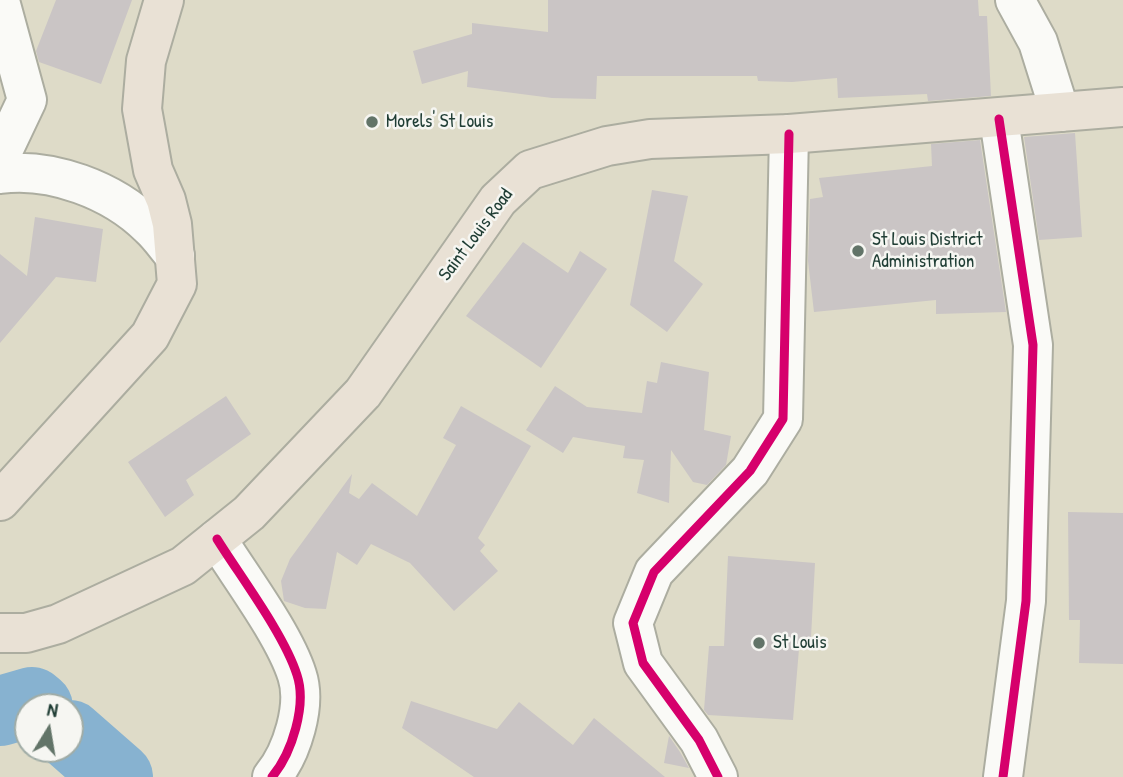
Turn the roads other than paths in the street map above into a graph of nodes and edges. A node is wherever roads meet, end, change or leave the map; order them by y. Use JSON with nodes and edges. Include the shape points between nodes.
{"nodes":[{"id":1,"x":164,"y":0,"type":"edge"},
{"id":2,"x":1014,"y":0,"type":"edge"},
{"id":3,"x":0,"y":1,"type":"edge"},
{"id":4,"x":1123,"y":107,"type":"edge"},
{"id":5,"x":1060,"y":112,"type":"junction"},
{"id":6,"x":999,"y":119,"type":"junction"},
{"id":7,"x":789,"y":134,"type":"junction"},
{"id":8,"x":0,"y":157,"type":"edge"},
{"id":9,"x":0,"y":174,"type":"edge"},
{"id":10,"x":175,"y":256,"type":"junction"},
{"id":11,"x":0,"y":501,"type":"edge"},
{"id":12,"x":217,"y":538,"type":"junction"},
{"id":13,"x":0,"y":633,"type":"edge"},
{"id":14,"x":272,"y":777,"type":"edge"},
{"id":15,"x":718,"y":777,"type":"edge"},
{"id":16,"x":1003,"y":777,"type":"edge"}],
"edges":[{"from":1,"to":10,"type":"main road","via":[[146,61],[142,109],[153,170],[172,224]]},
{"from":2,"to":5,"type":"street","via":[[1038,42]]},
{"from":3,"to":8,"type":"street","via":[[27,100]]},
{"from":4,"to":5,"type":"main road","name":"Saint Louis Road"},
{"from":5,"to":6,"type":"main road","name":"Saint Louis Road"},
{"from":6,"to":7,"type":"main road","name":"Saint Louis Road"},
{"from":6,"to":16,"type":"street","via":[[1033,345],[1026,601]]},
{"from":7,"to":12,"type":"main road","name":"Saint Louis Road","via":[[650,139],[607,146],[530,170],[498,200],[363,393],[249,513]]},
{"from":7,"to":15,"type":"street","via":[[783,419],[750,471],[654,572],[633,623],[643,663],[699,740]]},
{"from":9,"to":10,"type":"street","via":[[42,174],[97,191],[149,226]]},
{"from":10,"to":11,"type":"main road","via":[[177,285],[150,336]]},
{"from":12,"to":13,"type":"main road","name":"Saint Louis Road","via":[[183,566],[58,624],[26,633]]},
{"from":12,"to":14,"type":"street","via":[[297,676],[300,709],[281,766]]}]}
